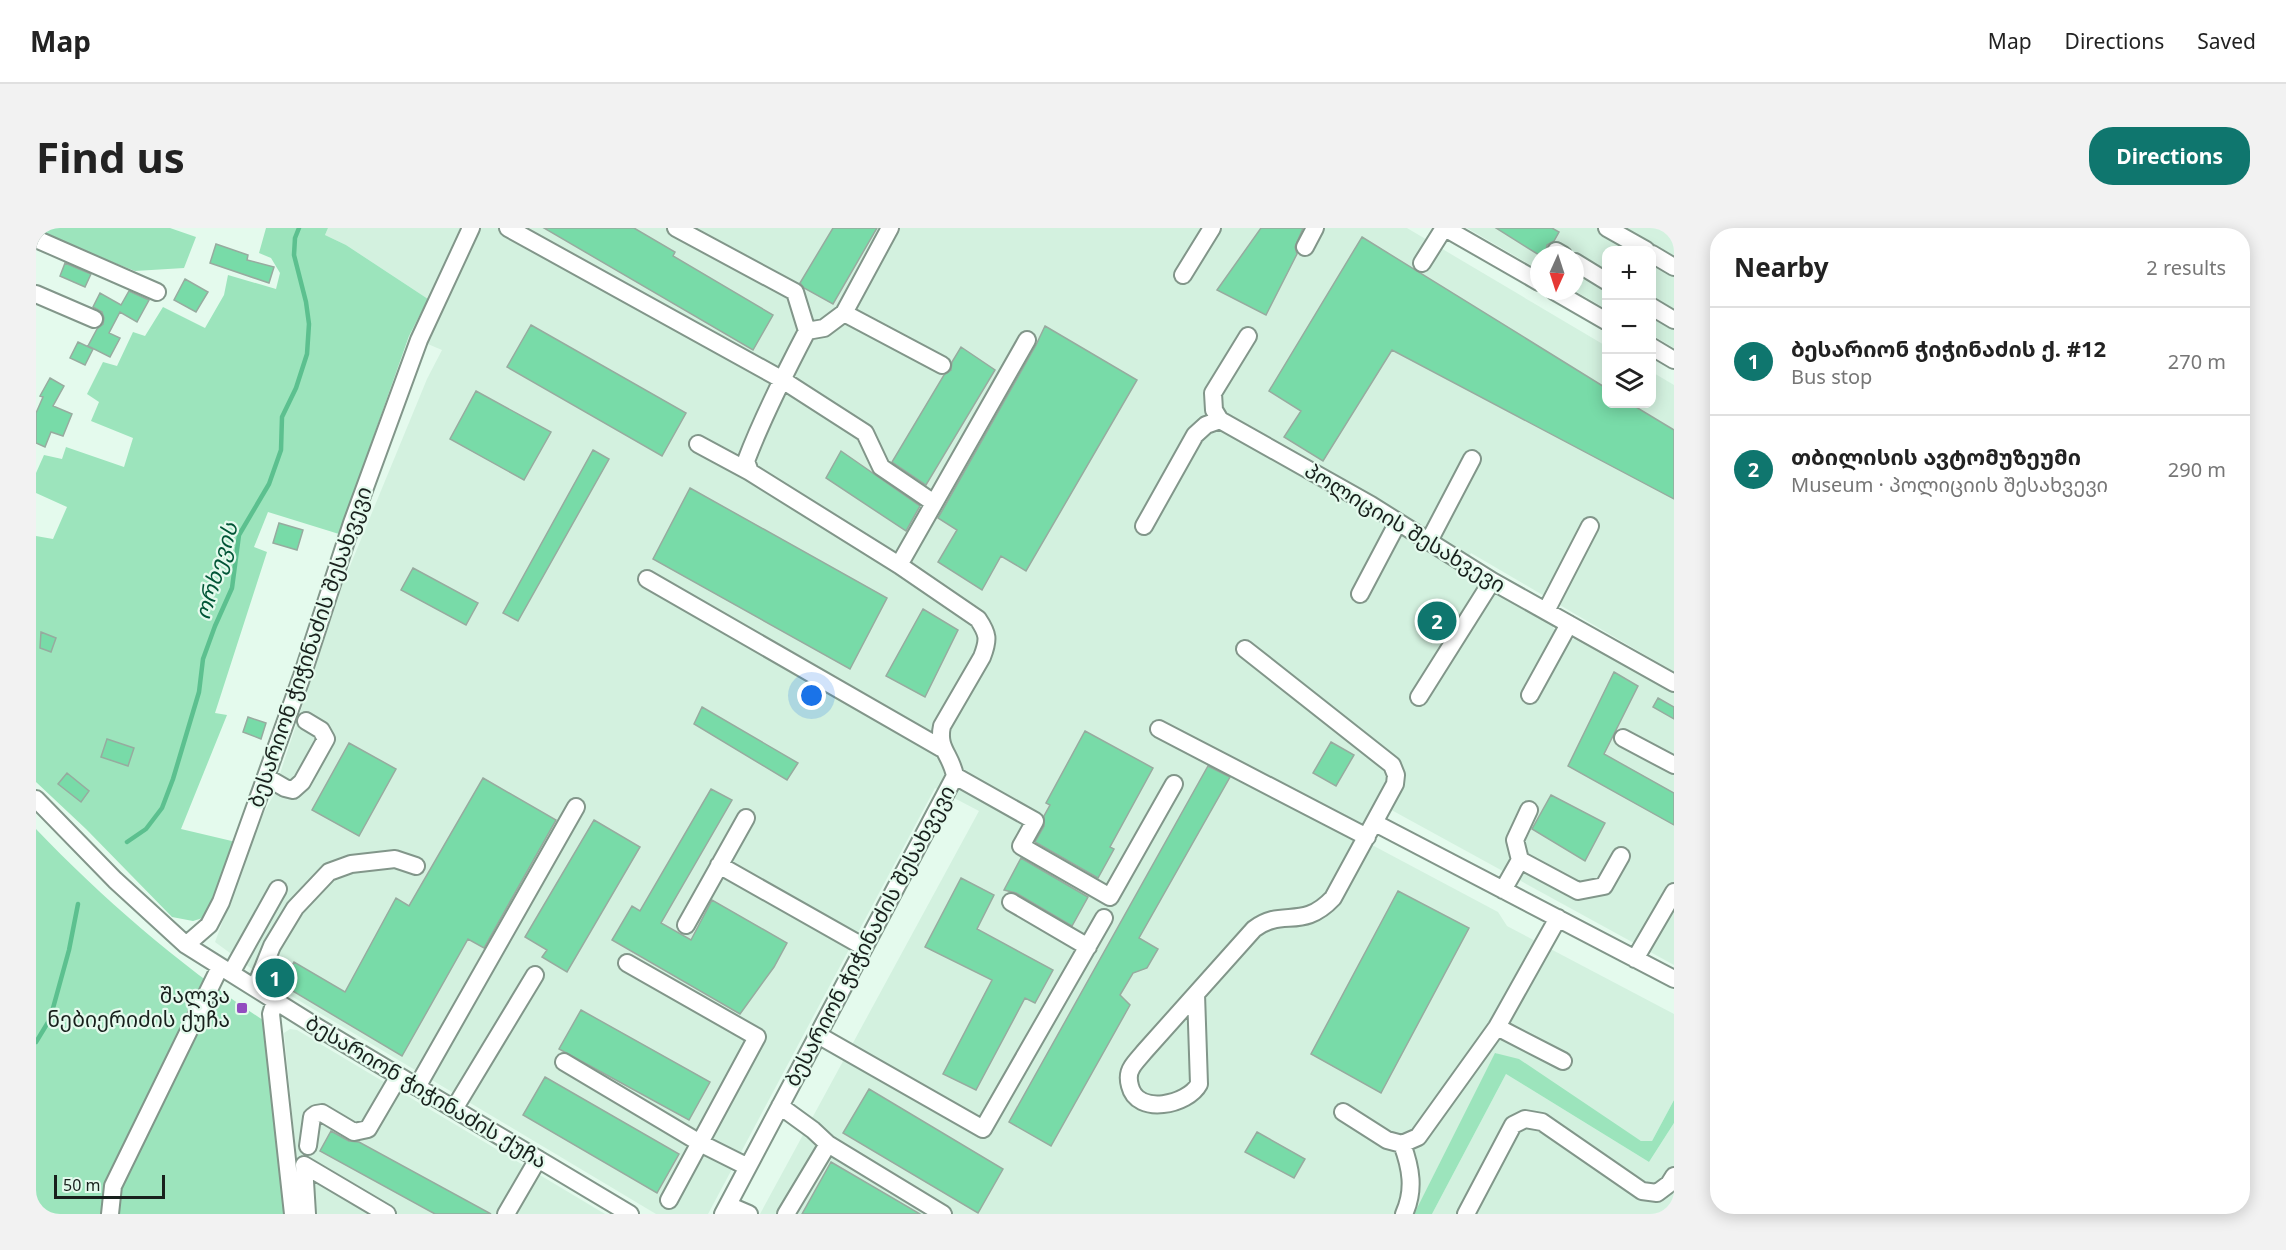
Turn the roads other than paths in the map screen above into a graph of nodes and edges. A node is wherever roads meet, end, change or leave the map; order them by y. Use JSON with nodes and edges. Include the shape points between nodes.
{"nodes":[{"id":1,"x":471,"y":228,"type":"edge"},
{"id":2,"x":508,"y":228,"type":"edge"},
{"id":3,"x":676,"y":228,"type":"edge"},
{"id":4,"x":890,"y":228,"type":"edge"},
{"id":5,"x":1212,"y":228,"type":"edge"},
{"id":6,"x":1315,"y":228,"type":"edge"},
{"id":7,"x":1445,"y":228,"type":"edge"},
{"id":8,"x":1607,"y":228,"type":"edge"},
{"id":9,"x":36,"y":239,"type":"edge"},
{"id":10,"x":1639,"y":246,"type":"edge"},
{"id":11,"x":1305,"y":247,"type":"dead end"},
{"id":12,"x":1656,"y":256,"type":"edge"},
{"id":13,"x":1422,"y":263,"type":"dead end"},
{"id":14,"x":1674,"y":267,"type":"edge"},
{"id":15,"x":1584,"y":268,"type":"edge"},
{"id":16,"x":1183,"y":274,"type":"dead end"},
{"id":17,"x":1530,"y":277,"type":"edge"},
{"id":18,"x":1602,"y":279,"type":"edge"},
{"id":19,"x":157,"y":292,"type":"dead end"},
{"id":20,"x":36,"y":294,"type":"edge"},
{"id":21,"x":1570,"y":300,"type":"edge"},
{"id":22,"x":1656,"y":309,"type":"edge"},
{"id":23,"x":844,"y":313,"type":"junction"},
{"id":24,"x":94,"y":319,"type":"dead end"},
{"id":25,"x":1602,"y":319,"type":"edge"},
{"id":26,"x":1674,"y":320,"type":"edge"},
{"id":27,"x":807,"y":331,"type":"junction"},
{"id":28,"x":1248,"y":336,"type":"dead end"},
{"id":29,"x":1027,"y":340,"type":"dead end"},
{"id":30,"x":1656,"y":349,"type":"edge"},
{"id":31,"x":1674,"y":360,"type":"edge"},
{"id":32,"x":942,"y":365,"type":"dead end"},
{"id":33,"x":782,"y":379,"type":"junction"},
{"id":34,"x":1220,"y":420,"type":"junction"},
{"id":35,"x":698,"y":444,"type":"dead end"},
{"id":36,"x":1472,"y":459,"type":"dead end"},
{"id":37,"x":750,"y":472,"type":"junction"},
{"id":38,"x":934,"y":503,"type":"junction"},
{"id":39,"x":1398,"y":522,"type":"junction"},
{"id":40,"x":1144,"y":526,"type":"dead end"},
{"id":41,"x":1590,"y":526,"type":"dead end"},
{"id":42,"x":1429,"y":541,"type":"junction"},
{"id":43,"x":899,"y":565,"type":"junction"},
{"id":44,"x":647,"y":579,"type":"dead end"},
{"id":45,"x":1492,"y":580,"type":"junction"},
{"id":46,"x":1360,"y":594,"type":"dead end"},
{"id":47,"x":1545,"y":610,"type":"junction"},
{"id":48,"x":1569,"y":624,"type":"junction"},
{"id":49,"x":1245,"y":649,"type":"dead end"},
{"id":50,"x":1674,"y":683,"type":"edge"},
{"id":51,"x":1530,"y":695,"type":"dead end"},
{"id":52,"x":1419,"y":697,"type":"dead end"},
{"id":53,"x":306,"y":721,"type":"dead end"},
{"id":54,"x":1159,"y":729,"type":"dead end"},
{"id":55,"x":1623,"y":738,"type":"dead end"},
{"id":56,"x":941,"y":748,"type":"junction"},
{"id":57,"x":1674,"y":765,"type":"edge"},
{"id":58,"x":955,"y":776,"type":"junction"},
{"id":59,"x":266,"y":777,"type":"junction"},
{"id":60,"x":1174,"y":784,"type":"dead end"},
{"id":61,"x":36,"y":799,"type":"edge"},
{"id":62,"x":576,"y":807,"type":"dead end"},
{"id":63,"x":1529,"y":810,"type":"dead end"},
{"id":64,"x":746,"y":818,"type":"dead end"},
{"id":65,"x":1371,"y":830,"type":"junction"},
{"id":66,"x":1621,"y":856,"type":"dead end"},
{"id":67,"x":1520,"y":860,"type":"junction"},
{"id":68,"x":719,"y":865,"type":"junction"},
{"id":69,"x":416,"y":866,"type":"dead end"},
{"id":70,"x":278,"y":889,"type":"dead end"},
{"id":71,"x":1503,"y":890,"type":"junction"},
{"id":72,"x":1674,"y":892,"type":"edge"},
{"id":73,"x":1011,"y":902,"type":"dead end"},
{"id":74,"x":1104,"y":918,"type":"dead end"},
{"id":75,"x":1558,"y":918,"type":"junction"},
{"id":76,"x":686,"y":926,"type":"dead end"},
{"id":77,"x":186,"y":945,"type":"junction"},
{"id":78,"x":864,"y":947,"type":"junction"},
{"id":79,"x":1088,"y":947,"type":"junction"},
{"id":80,"x":1635,"y":959,"type":"junction"},
{"id":81,"x":627,"y":963,"type":"dead end"},
{"id":82,"x":226,"y":970,"type":"junction"},
{"id":83,"x":535,"y":975,"type":"dead end"},
{"id":84,"x":1674,"y":979,"type":"edge"},
{"id":85,"x":255,"y":988,"type":"junction"},
{"id":86,"x":1196,"y":994,"type":"junction"},
{"id":87,"x":275,"y":1001,"type":"junction"},
{"id":88,"x":1497,"y":1027,"type":"junction"},
{"id":89,"x":818,"y":1035,"type":"junction"},
{"id":90,"x":1563,"y":1061,"type":"dead end"},
{"id":91,"x":564,"y":1062,"type":"dead end"},
{"id":92,"x":399,"y":1076,"type":"junction"},
{"id":93,"x":417,"y":1087,"type":"junction"},
{"id":94,"x":780,"y":1106,"type":"junction"},
{"id":95,"x":454,"y":1109,"type":"junction"},
{"id":96,"x":1343,"y":1112,"type":"dead end"},
{"id":97,"x":700,"y":1143,"type":"junction"},
{"id":98,"x":828,"y":1144,"type":"junction"},
{"id":99,"x":1402,"y":1144,"type":"junction"},
{"id":100,"x":308,"y":1146,"type":"dead end"},
{"id":101,"x":538,"y":1159,"type":"junction"},
{"id":102,"x":748,"y":1167,"type":"junction"},
{"id":103,"x":1674,"y":1176,"type":"edge"},
{"id":104,"x":669,"y":1200,"type":"dead end"},
{"id":105,"x":726,"y":1210,"type":"edge"},
{"id":106,"x":110,"y":1214,"type":"edge"},
{"id":107,"x":293,"y":1214,"type":"edge"},
{"id":108,"x":307,"y":1214,"type":"edge"},
{"id":109,"x":387,"y":1214,"type":"edge"},
{"id":110,"x":506,"y":1214,"type":"edge"},
{"id":111,"x":630,"y":1214,"type":"edge"},
{"id":112,"x":749,"y":1214,"type":"edge"},
{"id":113,"x":786,"y":1214,"type":"edge"},
{"id":114,"x":944,"y":1214,"type":"edge"},
{"id":115,"x":1404,"y":1214,"type":"edge"},
{"id":116,"x":1466,"y":1214,"type":"edge"}],
"edges":[{"from":1,"to":59,"type":"street","name":"ბესარიონ ჭიჭინაძის შესახვევი","via":[[419,340]]},
{"from":2,"to":33,"type":"street"},
{"from":3,"to":27,"type":"street","via":[[795,292]]},
{"from":4,"to":23,"type":"street"},
{"from":5,"to":16,"type":"street"},
{"from":6,"to":11,"type":"street"},
{"from":7,"to":13,"type":"street"},
{"from":7,"to":17,"type":"street"},
{"from":8,"to":10,"type":"street"},
{"from":9,"to":19,"type":"street"},
{"from":12,"to":14,"type":"street"},
{"from":15,"to":18,"type":"street"},
{"from":20,"to":24,"type":"street"},
{"from":21,"to":25,"type":"street"},
{"from":22,"to":26,"type":"street"},
{"from":23,"to":27,"type":"street","via":[[824,328]]},
{"from":23,"to":32,"type":"street"},
{"from":27,"to":33,"type":"street"},
{"from":28,"to":34,"type":"street","via":[[1213,393],[1214,410]]},
{"from":29,"to":38,"type":"street"},
{"from":30,"to":31,"type":"street"},
{"from":33,"to":37,"type":"street","via":[[746,461]]},
{"from":33,"to":38,"type":"street","via":[[866,433],[881,467]]},
{"from":34,"to":39,"type":"street","name":"პოლიციის შესახვევი"},
{"from":34,"to":40,"type":"street","via":[[1195,435]]},
{"from":35,"to":37,"type":"street"},
{"from":36,"to":42,"type":"street"},
{"from":37,"to":43,"type":"street"},
{"from":38,"to":43,"type":"street"},
{"from":39,"to":42,"type":"street","name":"პოლიციის შესახვევი"},
{"from":39,"to":46,"type":"street"},
{"from":41,"to":47,"type":"street"},
{"from":42,"to":45,"type":"street","name":"პოლიციის შესახვევი"},
{"from":43,"to":56,"type":"street","via":[[978,619],[986,632],[987,645],[982,657],[942,726]]},
{"from":44,"to":56,"type":"street"},
{"from":45,"to":47,"type":"street","name":"პოლიციის შესახვევი"},
{"from":45,"to":52,"type":"street"},
{"from":47,"to":48,"type":"street","name":"პოლიციის შესახვევი"},
{"from":48,"to":50,"type":"street","name":"პოლიციის შესახვევი"},
{"from":48,"to":51,"type":"street"},
{"from":49,"to":65,"type":"street","via":[[1392,765],[1395,784]]},
{"from":53,"to":59,"type":"street","via":[[321,730],[326,739],[302,782],[293,789],[285,788]]},
{"from":54,"to":65,"type":"street"},
{"from":55,"to":57,"type":"street"},
{"from":56,"to":58,"type":"street","name":"ბესარიონ ჭიჭინაძის შესახვევი","via":[[948,754]]},
{"from":58,"to":60,"type":"street","via":[[1035,820],[1021,846],[1110,897]]},
{"from":58,"to":78,"type":"street","name":"ბესარიონ ჭიჭინაძის შესახვევი"},
{"from":59,"to":77,"type":"street","name":"ბესარიონ ჭიჭინაძის შესახვევი","via":[[221,902],[209,925]]},
{"from":61,"to":77,"type":"street","name":"ბესარიონ ჭიჭინაძის ქუჩა","via":[[114,880]]},
{"from":62,"to":93,"type":"street"},
{"from":63,"to":67,"type":"street","via":[[1515,840]]},
{"from":64,"to":68,"type":"street"},
{"from":65,"to":71,"type":"street"},
{"from":65,"to":86,"type":"street","via":[[1326,906],[1300,918],[1264,921]]},
{"from":66,"to":67,"type":"street","via":[[1604,886],[1578,891]]},
{"from":67,"to":71,"type":"street"},
{"from":68,"to":76,"type":"street"},
{"from":68,"to":78,"type":"street"},
{"from":69,"to":85,"type":"street","via":[[395,859],[351,864],[329,872],[295,908],[272,946]]},
{"from":70,"to":82,"type":"street"},
{"from":71,"to":75,"type":"street"},
{"from":72,"to":80,"type":"street"},
{"from":73,"to":79,"type":"street"},
{"from":74,"to":79,"type":"street"},
{"from":75,"to":80,"type":"street"},
{"from":75,"to":88,"type":"street"},
{"from":77,"to":82,"type":"street","name":"ბესარიონ ჭიჭინაძის ქუჩა"},
{"from":78,"to":89,"type":"street","name":"ბესარიონ ჭიჭინაძის შესახვევი"},
{"from":79,"to":89,"type":"street","via":[[983,1129]]},
{"from":80,"to":84,"type":"street"},
{"from":81,"to":97,"type":"street","via":[[757,1037]]},
{"from":82,"to":85,"type":"street","name":"ბესარიონ ჭიჭინაძის ქუჩა"},
{"from":82,"to":106,"type":"street","via":[[113,1186]]},
{"from":83,"to":95,"type":"street"},
{"from":85,"to":87,"type":"street","name":"ბესარიონ ჭიჭინაძის ქუჩა"},
{"from":86,"to":86,"type":"street","via":[[1131,1068],[1128,1079],[1132,1093],[1143,1103],[1155,1105],[1190,1096],[1199,1084]]},
{"from":87,"to":92,"type":"street","name":"ბესარიონ ჭიჭინაძის ქუჩა"},
{"from":87,"to":107,"type":"street","via":[[271,1014]]},
{"from":88,"to":90,"type":"street"},
{"from":88,"to":99,"type":"street","via":[[1418,1137]]},
{"from":89,"to":94,"type":"street","name":"ბესარიონ ჭიჭინაძის შესახვევი"},
{"from":91,"to":97,"type":"street"},
{"from":92,"to":93,"type":"street","name":"ბესარიონ ჭიჭინაძის ქუჩა"},
{"from":92,"to":100,"type":"street","via":[[368,1129],[354,1132],[322,1113],[316,1114],[312,1117]]},
{"from":93,"to":95,"type":"street","name":"ბესარიონ ჭიჭინაძის ქუჩა"},
{"from":94,"to":98,"type":"street"},
{"from":94,"to":102,"type":"street","name":"ბესარიონ ჭიჭინაძის შესახვევი"},
{"from":95,"to":101,"type":"street","name":"ბესარიონ ჭიჭინაძის ქუჩა"},
{"from":96,"to":99,"type":"street","via":[[1387,1140]]},
{"from":97,"to":102,"type":"street"},
{"from":97,"to":104,"type":"street"},
{"from":98,"to":113,"type":"street"},
{"from":98,"to":114,"type":"street"},
{"from":99,"to":115,"type":"street","via":[[1412,1180]]},
{"from":101,"to":110,"type":"street"},
{"from":101,"to":111,"type":"street","name":"ბესარიონ ჭიჭინაძის ქუჩა"},
{"from":102,"to":105,"type":"street","name":"ბესარიონ ჭიჭინაძის შესახვევი"},
{"from":103,"to":116,"type":"street","via":[[1657,1193],[1642,1191],[1542,1122],[1525,1119],[1513,1125]]},
{"from":105,"to":112,"type":"street"},
{"from":108,"to":109,"type":"street","via":[[304,1166]]}]}
